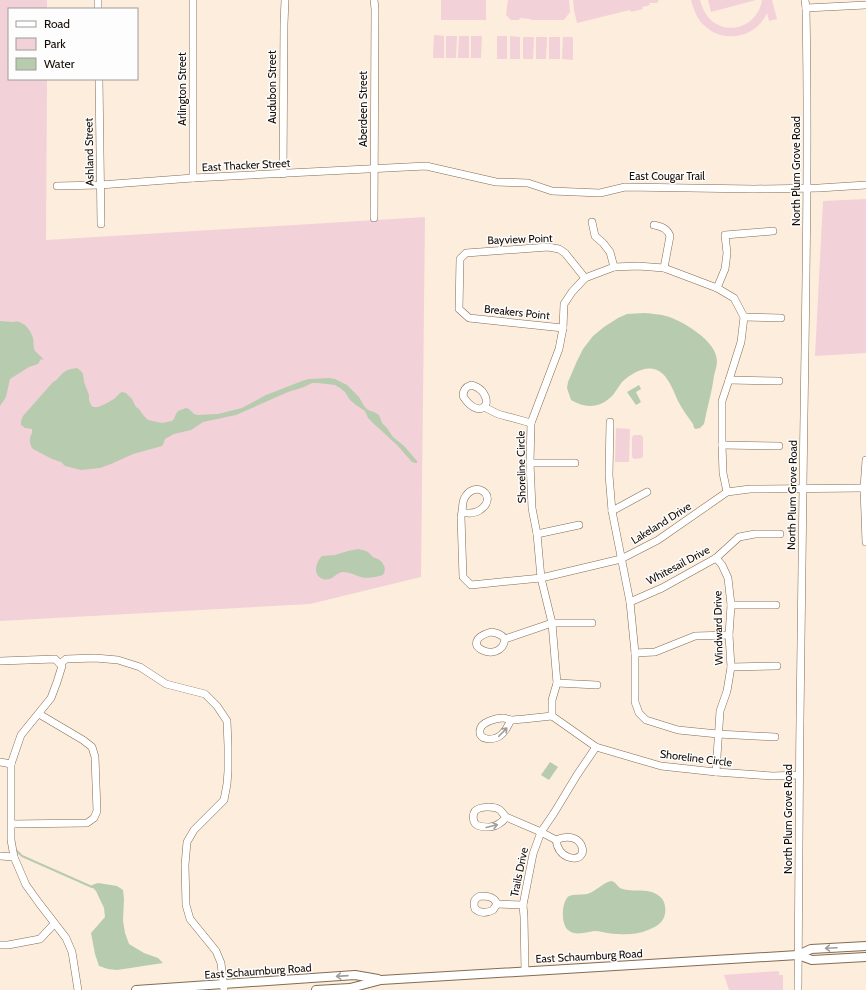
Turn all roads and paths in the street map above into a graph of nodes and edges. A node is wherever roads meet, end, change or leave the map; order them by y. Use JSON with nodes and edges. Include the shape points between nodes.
{"nodes":[{"id":1,"x":193,"y":0,"type":"edge"},
{"id":2,"x":285,"y":0,"type":"edge"},
{"id":3,"x":374,"y":0,"type":"edge"},
{"id":4,"x":805,"y":0,"type":"edge"},
{"id":5,"x":866,"y":5,"type":"edge"},
{"id":6,"x":806,"y":8,"type":"junction"},
{"id":7,"x":99,"y":80,"type":"edge"},
{"id":8,"x":436,"y":168,"type":"joint"},
{"id":9,"x":374,"y":169,"type":"junction"},
{"id":10,"x":283,"y":174,"type":"junction"},
{"id":11,"x":193,"y":178,"type":"junction"},
{"id":12,"x":100,"y":185,"type":"junction"},
{"id":13,"x":866,"y":185,"type":"edge"},
{"id":14,"x":57,"y":186,"type":"dead end"},
{"id":15,"x":807,"y":188,"type":"junction"},
{"id":16,"x":374,"y":218,"type":"dead end"},
{"id":17,"x":592,"y":222,"type":"dead end"},
{"id":18,"x":101,"y":224,"type":"dead end"},
{"id":19,"x":654,"y":226,"type":"dead end"},
{"id":20,"x":773,"y":232,"type":"dead end"},
{"id":21,"x":614,"y":267,"type":"junction"},
{"id":22,"x":664,"y":268,"type":"junction"},
{"id":23,"x":584,"y":278,"type":"junction"},
{"id":24,"x":717,"y":288,"type":"junction"},
{"id":25,"x":744,"y":317,"type":"junction"},
{"id":26,"x":468,"y":318,"type":"joint"},
{"id":27,"x":781,"y":318,"type":"dead end"},
{"id":28,"x":563,"y":328,"type":"junction"},
{"id":29,"x":729,"y":380,"type":"junction"},
{"id":30,"x":779,"y":381,"type":"dead end"},
{"id":31,"x":484,"y":407,"type":"dead end"},
{"id":32,"x":610,"y":422,"type":"dead end"},
{"id":33,"x":531,"y":423,"type":"junction"},
{"id":34,"x":722,"y":445,"type":"junction"},
{"id":35,"x":779,"y":446,"type":"dead end"},
{"id":36,"x":866,"y":460,"type":"edge"},
{"id":37,"x":530,"y":463,"type":"junction"},
{"id":38,"x":575,"y":463,"type":"dead end"},
{"id":39,"x":865,"y":488,"type":"edge"},
{"id":40,"x":802,"y":489,"type":"junction"},
{"id":41,"x":647,"y":492,"type":"dead end"},
{"id":42,"x":728,"y":492,"type":"junction"},
{"id":43,"x":612,"y":511,"type":"junction"},
{"id":44,"x":462,"y":512,"type":"dead end"},
{"id":45,"x":579,"y":525,"type":"dead end"},
{"id":46,"x":537,"y":534,"type":"junction"},
{"id":47,"x":780,"y":534,"type":"dead end"},
{"id":48,"x":866,"y":542,"type":"edge"},
{"id":49,"x":716,"y":558,"type":"junction"},
{"id":50,"x":621,"y":559,"type":"junction"},
{"id":51,"x":541,"y":578,"type":"junction"},
{"id":52,"x":630,"y":602,"type":"junction"},
{"id":53,"x":731,"y":605,"type":"junction"},
{"id":54,"x":776,"y":606,"type":"dead end"},
{"id":55,"x":552,"y":623,"type":"junction"},
{"id":56,"x":592,"y":624,"type":"dead end"},
{"id":57,"x":729,"y":635,"type":"junction"},
{"id":58,"x":505,"y":639,"type":"dead end"},
{"id":59,"x":635,"y":653,"type":"junction"},
{"id":60,"x":0,"y":661,"type":"edge"},
{"id":61,"x":61,"y":665,"type":"junction"},
{"id":62,"x":777,"y":666,"type":"dead end"},
{"id":63,"x":731,"y":667,"type":"junction"},
{"id":64,"x":557,"y":683,"type":"junction"},
{"id":65,"x":597,"y":685,"type":"dead end"},
{"id":66,"x":39,"y":714,"type":"junction"},
{"id":67,"x":552,"y":716,"type":"junction"},
{"id":68,"x":511,"y":720,"type":"dead end"},
{"id":69,"x":718,"y":734,"type":"junction"},
{"id":70,"x":775,"y":737,"type":"dead end"},
{"id":71,"x":596,"y":747,"type":"junction"},
{"id":72,"x":0,"y":762,"type":"edge"},
{"id":73,"x":11,"y":764,"type":"junction"},
{"id":74,"x":716,"y":772,"type":"junction"},
{"id":75,"x":799,"y":775,"type":"junction"},
{"id":76,"x":506,"y":817,"type":"dead end"},
{"id":77,"x":12,"y":824,"type":"junction"},
{"id":78,"x":541,"y":832,"type":"junction"},
{"id":79,"x":556,"y":840,"type":"dead end"},
{"id":80,"x":0,"y":856,"type":"edge"},
{"id":81,"x":14,"y":857,"type":"junction"},
{"id":82,"x":497,"y":904,"type":"dead end"},
{"id":83,"x":523,"y":905,"type":"junction"},
{"id":84,"x":54,"y":924,"type":"junction"},
{"id":85,"x":0,"y":945,"type":"edge"},
{"id":86,"x":866,"y":946,"type":"edge"},
{"id":87,"x":798,"y":955,"type":"junction"},
{"id":88,"x":866,"y":957,"type":"edge"},
{"id":89,"x":525,"y":971,"type":"junction"},
{"id":90,"x":381,"y":980,"type":"junction"},
{"id":91,"x":224,"y":987,"type":"edge"},
{"id":92,"x":78,"y":990,"type":"edge"},
{"id":93,"x":136,"y":990,"type":"edge"},
{"id":94,"x":316,"y":990,"type":"edge"},
{"id":95,"x":798,"y":990,"type":"edge"}],
"edges":[{"from":1,"to":11,"type":"street","name":"Arlington Street"},
{"from":2,"to":10,"type":"street","name":"Audubon Street"},
{"from":3,"to":9,"type":"street","name":"Aberdeen Street"},
{"from":4,"to":6,"type":"street","name":"North Plum Grove Road"},
{"from":5,"to":6,"type":"street"},
{"from":6,"to":15,"type":"street","name":"North Plum Grove Road"},
{"from":7,"to":12,"type":"street","name":"Ashland Street"},
{"from":8,"to":9,"type":"street","name":"East Thacker Street","via":[[426,166]]},
{"from":8,"to":15,"type":"street","name":"East Cougar Trail","via":[[496,182],[528,183],[552,191],[600,193],[625,187]]},
{"from":9,"to":10,"type":"street","name":"East Thacker Street"},
{"from":9,"to":16,"type":"street","name":"Aberdeen Street"},
{"from":10,"to":11,"type":"street","name":"East Thacker Street"},
{"from":11,"to":12,"type":"street","name":"East Thacker Street"},
{"from":12,"to":14,"type":"street","name":"East Thacker Street"},
{"from":12,"to":18,"type":"street","name":"Ashland Street"},
{"from":13,"to":15,"type":"street"},
{"from":15,"to":40,"type":"street","name":"North Plum Grove Road"},
{"from":17,"to":21,"type":"street","via":[[596,236],[610,252]]},
{"from":19,"to":22,"type":"street","via":[[664,227],[670,236]]},
{"from":20,"to":24,"type":"street","via":[[725,235],[725,269]]},
{"from":21,"to":22,"type":"street","name":"Shoreline Circle"},
{"from":21,"to":23,"type":"street","name":"Shoreline Circle"},
{"from":22,"to":24,"type":"street","name":"Shoreline Circle"},
{"from":23,"to":26,"type":"street","name":"Bayview Point","via":[[559,249],[548,247],[466,253],[460,259],[459,309]]},
{"from":23,"to":28,"type":"street","name":"Shoreline Circle","via":[[564,304]]},
{"from":24,"to":25,"type":"street","name":"Shoreline Circle","via":[[734,298]]},
{"from":25,"to":27,"type":"street"},
{"from":25,"to":29,"type":"street","via":[[741,342]]},
{"from":26,"to":28,"type":"street","name":"Breakers Point"},
{"from":28,"to":33,"type":"street","name":"Shoreline Circle","via":[[559,350]]},
{"from":29,"to":30,"type":"street"},
{"from":29,"to":34,"type":"street","via":[[722,401]]},
{"from":31,"to":33,"type":"street","via":[[498,414]]},
{"from":32,"to":43,"type":"street","via":[[609,475]]},
{"from":33,"to":37,"type":"street","name":"Shoreline Circle"},
{"from":34,"to":35,"type":"street"},
{"from":34,"to":42,"type":"street","via":[[723,473]]},
{"from":36,"to":39,"type":"street"},
{"from":37,"to":38,"type":"street"},
{"from":37,"to":46,"type":"street","name":"Shoreline Circle","via":[[532,508]]},
{"from":39,"to":40,"type":"street","name":"Lakeland Drive"},
{"from":39,"to":48,"type":"street"},
{"from":40,"to":42,"type":"street","name":"Lakeland Drive","via":[[750,489]]},
{"from":40,"to":75,"type":"street","name":"North Plum Grove Road"},
{"from":41,"to":43,"type":"street"},
{"from":42,"to":50,"type":"street","name":"Lakeland Drive","via":[[658,540]]},
{"from":43,"to":50,"type":"street"},
{"from":44,"to":51,"type":"street","name":"Lakeland Drive","via":[[463,577],[471,585]]},
{"from":45,"to":46,"type":"street"},
{"from":46,"to":51,"type":"street","name":"Shoreline Circle"},
{"from":47,"to":49,"type":"street","name":"Whitesail Drive","via":[[755,534],[739,538]]},
{"from":49,"to":52,"type":"street","name":"Whitesail Drive","via":[[662,588]]},
{"from":49,"to":53,"type":"street","name":"Windward Drive","via":[[728,578]]},
{"from":50,"to":51,"type":"street","name":"Lakeland Drive"},
{"from":50,"to":52,"type":"street"},
{"from":51,"to":55,"type":"street","name":"Shoreline Circle"},
{"from":52,"to":59,"type":"street"},
{"from":53,"to":54,"type":"street"},
{"from":53,"to":57,"type":"street","name":"Windward Drive"},
{"from":55,"to":56,"type":"street"},
{"from":55,"to":58,"type":"street"},
{"from":55,"to":64,"type":"street","name":"Shoreline Circle"},
{"from":57,"to":59,"type":"street","via":[[695,636],[655,652]]},
{"from":57,"to":63,"type":"street","name":"Windward Drive"},
{"from":59,"to":69,"type":"street","via":[[635,702],[639,713],[646,720],[678,730]]},
{"from":60,"to":61,"type":"street","via":[[55,660]]},
{"from":61,"to":66,"type":"street","via":[[51,698]]},
{"from":61,"to":91,"type":"street","via":[[66,659],[95,658],[118,660],[140,667],[166,684],[205,694],[227,721],[228,771],[224,800],[194,830],[187,842],[185,865],[186,905],[190,919],[216,951],[221,963]]},
{"from":62,"to":63,"type":"street"},
{"from":63,"to":69,"type":"street","name":"Windward Drive","via":[[720,711]]},
{"from":64,"to":65,"type":"street"},
{"from":64,"to":67,"type":"street","name":"Shoreline Circle","via":[[552,700]]},
{"from":66,"to":73,"type":"street","via":[[21,735]]},
{"from":66,"to":77,"type":"street","via":[[92,747],[95,757],[97,811],[94,818],[87,823]]},
{"from":67,"to":68,"type":"street"},
{"from":67,"to":71,"type":"street","name":"Shoreline Circle"},
{"from":69,"to":70,"type":"street"},
{"from":69,"to":74,"type":"street","name":"Windward Drive"},
{"from":71,"to":74,"type":"street","name":"Shoreline Circle","via":[[661,766]]},
{"from":71,"to":78,"type":"street","name":"Trails Drive"},
{"from":72,"to":73,"type":"street"},
{"from":73,"to":77,"type":"street"},
{"from":74,"to":75,"type":"street","name":"Shoreline Circle"},
{"from":75,"to":87,"type":"street","name":"North Plum Grove Road"},
{"from":76,"to":78,"type":"street"},
{"from":77,"to":81,"type":"street"},
{"from":78,"to":79,"type":"street"},
{"from":78,"to":83,"type":"street","name":"Trails Drive","via":[[533,854]]},
{"from":80,"to":81,"type":"street"},
{"from":81,"to":84,"type":"street","via":[[26,885]]},
{"from":82,"to":83,"type":"street"},
{"from":83,"to":89,"type":"street","name":"Trails Drive"},
{"from":84,"to":85,"type":"street","via":[[40,939]]},
{"from":84,"to":92,"type":"street","via":[[66,938],[72,952]]},
{"from":86,"to":87,"type":"main road","name":"East Schaumburg Road","one_way":true,"via":[[811,949]]},
{"from":87,"to":88,"type":"main road","name":"East Schaumburg Road","via":[[812,960]]},
{"from":87,"to":89,"type":"main road","name":"East Schaumburg Road"},
{"from":87,"to":95,"type":"street","name":"North Plum Grove Road"},
{"from":89,"to":90,"type":"main road","name":"East Schaumburg Road"},
{"from":90,"to":91,"type":"main road","name":"East Schaumburg Road","one_way":true,"via":[[355,975]]},
{"from":90,"to":94,"type":"main road","name":"East Schaumburg Road","via":[[350,988]]},
{"from":91,"to":93,"type":"main road","name":"East Schaumburg Road"}]}
